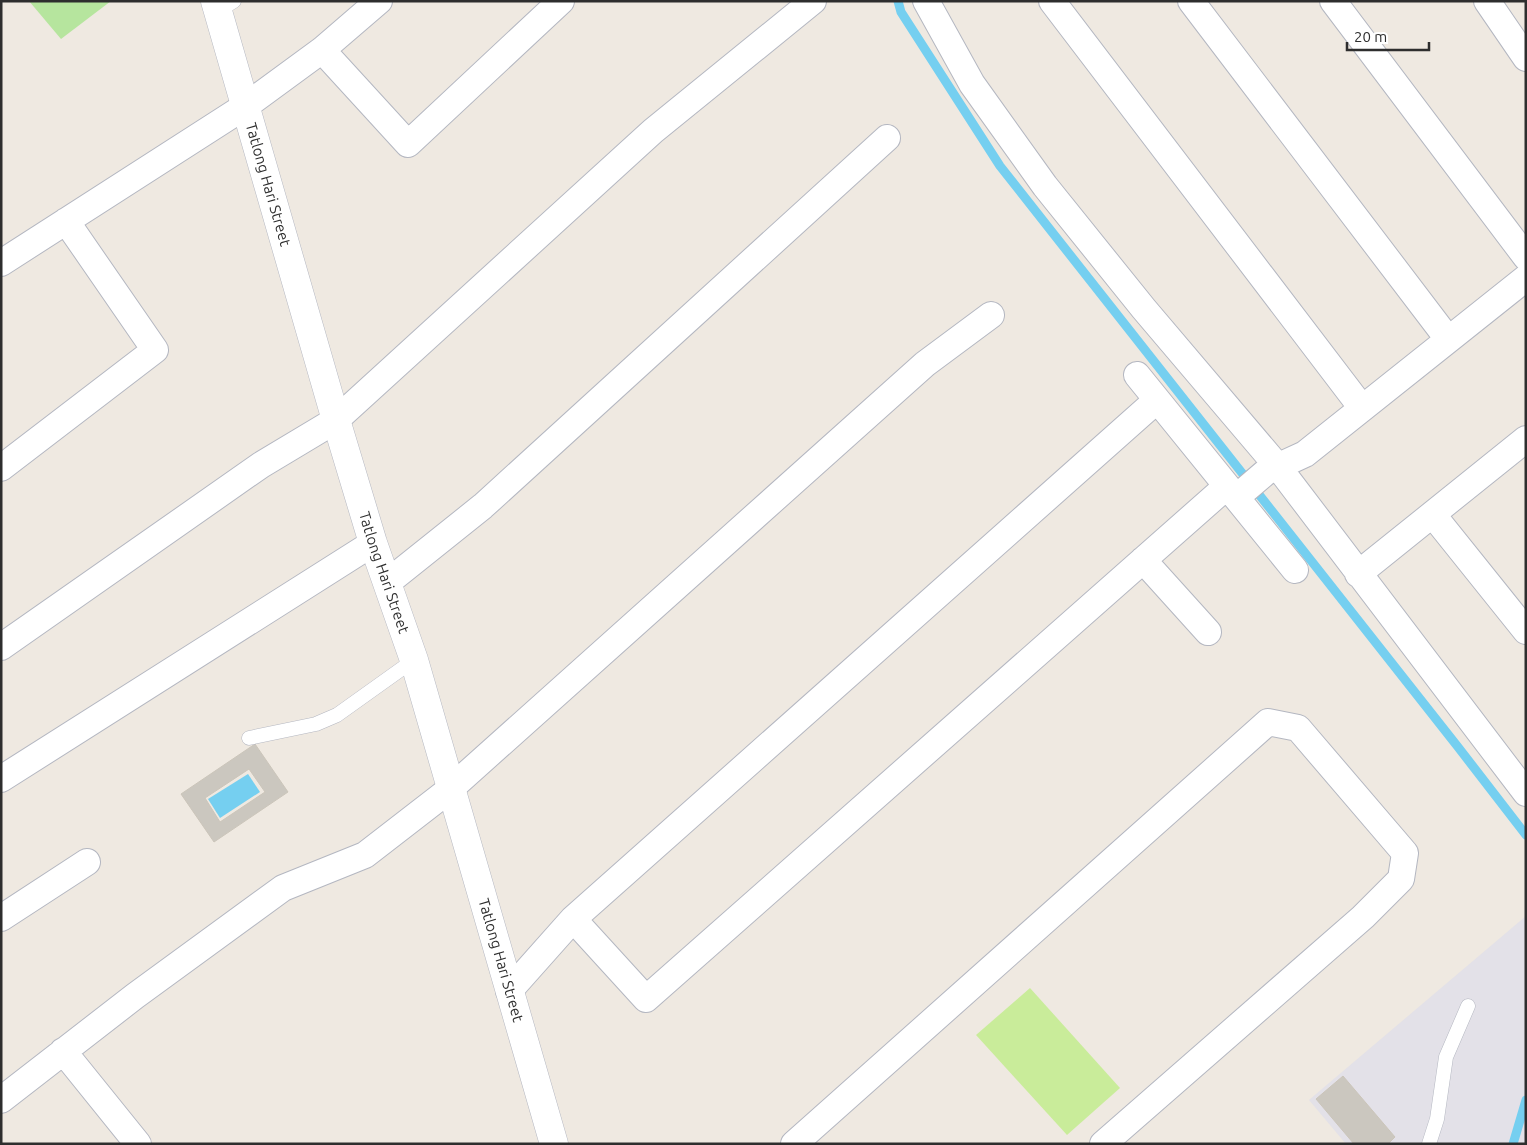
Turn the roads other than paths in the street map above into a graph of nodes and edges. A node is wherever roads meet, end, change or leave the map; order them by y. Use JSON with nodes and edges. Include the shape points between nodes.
{"nodes":[{"id":1,"x":379,"y":1,"type":"edge"},
{"id":2,"x":562,"y":1,"type":"edge"},
{"id":3,"x":813,"y":1,"type":"edge"},
{"id":4,"x":926,"y":1,"type":"edge"},
{"id":5,"x":1052,"y":1,"type":"edge"},
{"id":6,"x":1191,"y":1,"type":"edge"},
{"id":7,"x":1333,"y":1,"type":"edge"},
{"id":8,"x":1487,"y":1,"type":"edge"},
{"id":9,"x":223,"y":4,"type":"edge"},
{"id":10,"x":322,"y":50,"type":"junction"},
{"id":11,"x":1526,"y":58,"type":"edge"},
{"id":12,"x":247,"y":106,"type":"junction"},
{"id":13,"x":887,"y":138,"type":"dead end"},
{"id":14,"x":66,"y":221,"type":"junction"},
{"id":15,"x":1526,"y":257,"type":"edge"},
{"id":16,"x":1,"y":263,"type":"edge"},
{"id":17,"x":1526,"y":278,"type":"edge"},
{"id":18,"x":991,"y":315,"type":"dead end"},
{"id":19,"x":1448,"y":339,"type":"junction"},
{"id":20,"x":1137,"y":376,"type":"dead end"},
{"id":21,"x":1157,"y":400,"type":"junction"},
{"id":22,"x":1362,"y":408,"type":"junction"},
{"id":23,"x":336,"y":420,"type":"junction"},
{"id":24,"x":1523,"y":447,"type":"edge"},
{"id":25,"x":1,"y":468,"type":"edge"},
{"id":26,"x":1273,"y":470,"type":"junction"},
{"id":27,"x":1235,"y":490,"type":"junction"},
{"id":28,"x":1433,"y":515,"type":"junction"},
{"id":29,"x":373,"y":543,"type":"junction"},
{"id":30,"x":1143,"y":560,"type":"junction"},
{"id":31,"x":1295,"y":570,"type":"dead end"},
{"id":32,"x":1358,"y":574,"type":"junction"},
{"id":33,"x":388,"y":582,"type":"junction"},
{"id":34,"x":1526,"y":631,"type":"edge"},
{"id":35,"x":1208,"y":632,"type":"dead end"},
{"id":36,"x":1,"y":647,"type":"edge"},
{"id":37,"x":414,"y":660,"type":"junction"},
{"id":38,"x":249,"y":738,"type":"dead end"},
{"id":39,"x":1,"y":779,"type":"edge"},
{"id":40,"x":449,"y":790,"type":"junction"},
{"id":41,"x":1526,"y":793,"type":"edge"},
{"id":42,"x":87,"y":862,"type":"dead end"},
{"id":43,"x":1,"y":918,"type":"edge"},
{"id":44,"x":573,"y":919,"type":"junction"},
{"id":45,"x":509,"y":991,"type":"junction"},
{"id":46,"x":1468,"y":1006,"type":"dead end"},
{"id":47,"x":63,"y":1051,"type":"junction"},
{"id":48,"x":1,"y":1100,"type":"edge"},
{"id":49,"x":138,"y":1144,"type":"edge"},
{"id":50,"x":554,"y":1144,"type":"edge"},
{"id":51,"x":794,"y":1144,"type":"edge"},
{"id":52,"x":1103,"y":1144,"type":"edge"},
{"id":53,"x":1429,"y":1144,"type":"edge"}],
"edges":[{"from":1,"to":10,"type":"street"},
{"from":2,"to":10,"type":"street","via":[[408,144]]},
{"from":3,"to":23,"type":"street","via":[[653,131]]},
{"from":4,"to":26,"type":"street","via":[[972,84],[1045,186]]},
{"from":5,"to":22,"type":"street"},
{"from":6,"to":19,"type":"street"},
{"from":7,"to":15,"type":"street"},
{"from":8,"to":11,"type":"street"},
{"from":9,"to":12,"type":"street","name":"Tatlong Hari Street"},
{"from":10,"to":12,"type":"street"},
{"from":12,"to":14,"type":"street"},
{"from":12,"to":23,"type":"street","name":"Tatlong Hari Street"},
{"from":13,"to":33,"type":"street","via":[[483,506]]},
{"from":14,"to":16,"type":"street"},
{"from":14,"to":25,"type":"street","via":[[155,350]]},
{"from":17,"to":19,"type":"street"},
{"from":18,"to":40,"type":"street","via":[[925,364]]},
{"from":19,"to":22,"type":"street"},
{"from":20,"to":21,"type":"street"},
{"from":21,"to":27,"type":"street"},
{"from":21,"to":44,"type":"street"},
{"from":22,"to":26,"type":"street","via":[[1305,454]]},
{"from":23,"to":29,"type":"street","name":"Tatlong Hari Street"},
{"from":23,"to":36,"type":"street","via":[[248,473]]},
{"from":24,"to":28,"type":"street"},
{"from":26,"to":27,"type":"street"},
{"from":26,"to":32,"type":"street"},
{"from":27,"to":30,"type":"street"},
{"from":27,"to":31,"type":"street"},
{"from":28,"to":32,"type":"street"},
{"from":28,"to":34,"type":"street"},
{"from":29,"to":33,"type":"street","name":"Tatlong Hari Street"},
{"from":29,"to":39,"type":"street"},
{"from":30,"to":35,"type":"street"},
{"from":30,"to":44,"type":"street","via":[[646,999]]},
{"from":32,"to":41,"type":"street"},
{"from":33,"to":37,"type":"street","name":"Tatlong Hari Street"},
{"from":37,"to":38,"type":"lane","via":[[337,715],[316,724]]},
{"from":37,"to":40,"type":"street","name":"Tatlong Hari Street"},
{"from":40,"to":45,"type":"street","name":"Tatlong Hari Street"},
{"from":40,"to":47,"type":"street","via":[[365,855],[283,888]]},
{"from":42,"to":43,"type":"street"},
{"from":44,"to":45,"type":"street"},
{"from":45,"to":50,"type":"street","name":"Tatlong Hari Street"},
{"from":46,"to":53,"type":"lane","via":[[1446,1057],[1438,1119]]},
{"from":47,"to":48,"type":"street"},
{"from":47,"to":49,"type":"street"},
{"from":51,"to":52,"type":"street","via":[[1268,722],[1298,728],[1405,853],[1401,879]]}]}
